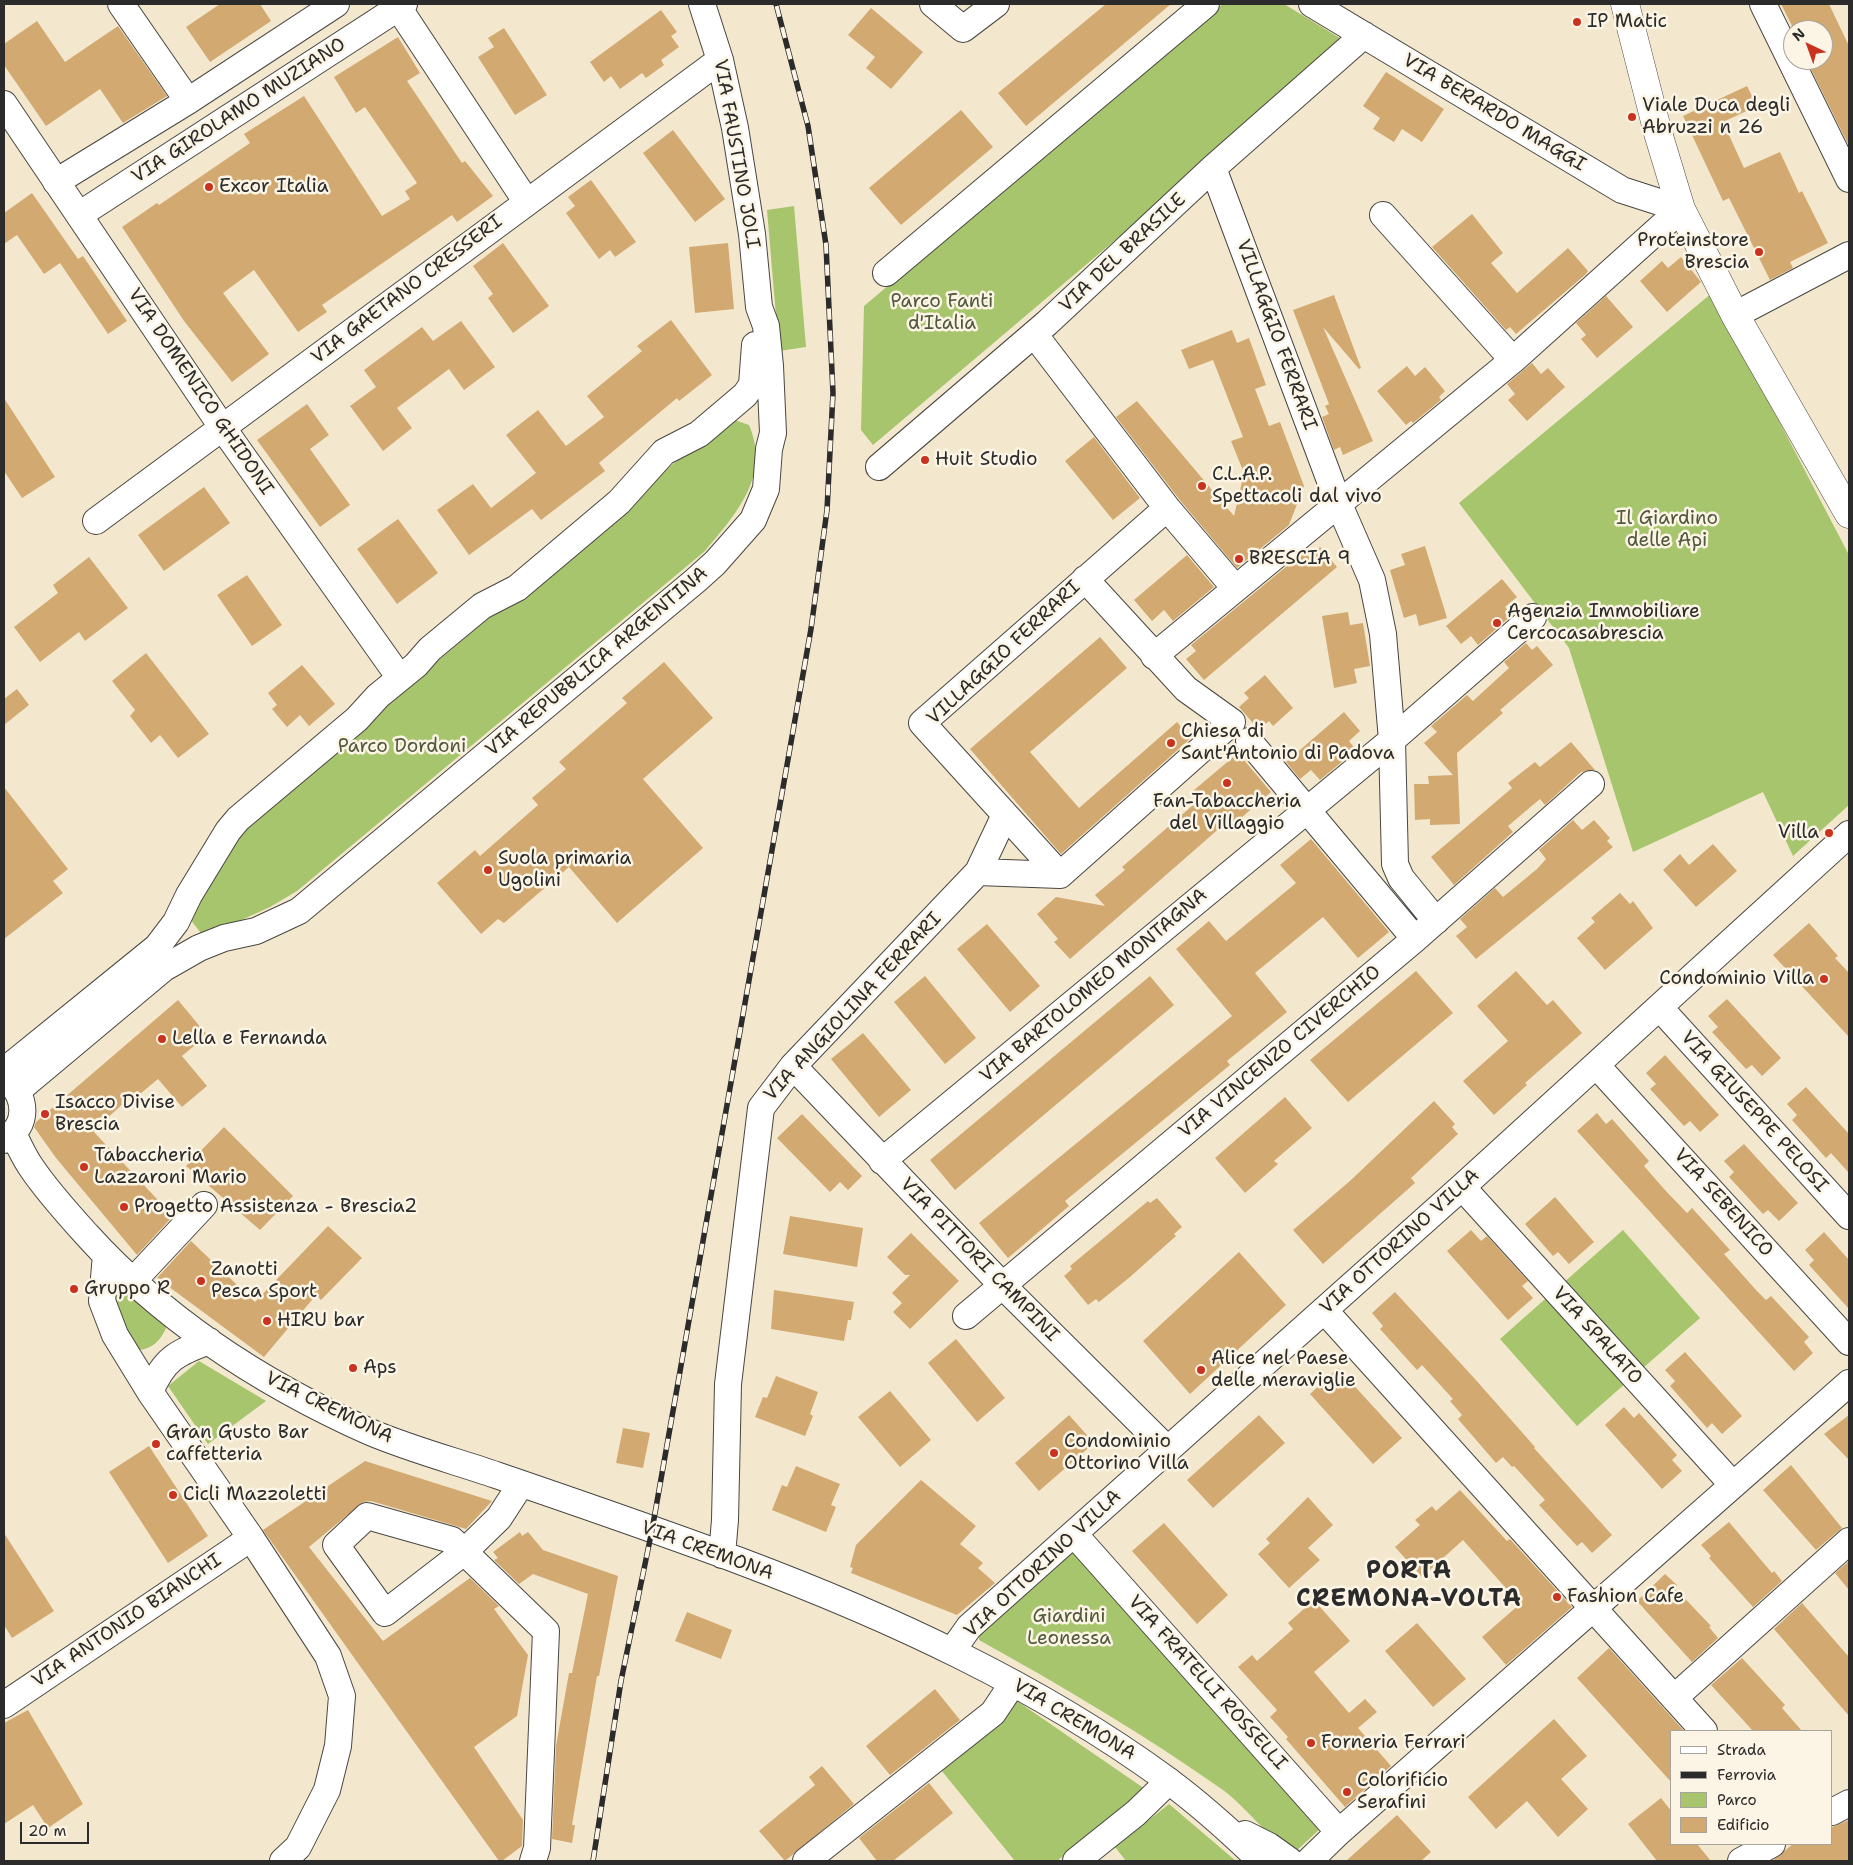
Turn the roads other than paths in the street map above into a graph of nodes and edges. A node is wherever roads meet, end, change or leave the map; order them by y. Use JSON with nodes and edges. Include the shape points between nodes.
{"nodes":[{"id":1,"x":121,"y":4,"type":"edge"},
{"id":2,"x":336,"y":4,"type":"edge"},
{"id":3,"x":702,"y":4,"type":"edge"},
{"id":4,"x":933,"y":4,"type":"edge"},
{"id":5,"x":996,"y":4,"type":"edge"},
{"id":6,"x":1206,"y":4,"type":"edge"},
{"id":7,"x":1625,"y":4,"type":"edge"},
{"id":8,"x":1763,"y":4,"type":"edge"},
{"id":9,"x":400,"y":5,"type":"edge"},
{"id":10,"x":1319,"y":5,"type":"edge"},
{"id":11,"x":1364,"y":35,"type":"junction"},
{"id":12,"x":720,"y":60,"type":"junction"},
{"id":13,"x":188,"y":101,"type":"junction"},
{"id":14,"x":4,"y":104,"type":"edge"},
{"id":15,"x":1213,"y":168,"type":"junction"},
{"id":16,"x":1849,"y":179,"type":"edge"},
{"id":17,"x":56,"y":182,"type":"junction"},
{"id":18,"x":526,"y":201,"type":"junction"},
{"id":19,"x":1680,"y":210,"type":"junction"},
{"id":20,"x":79,"y":215,"type":"junction"},
{"id":21,"x":1383,"y":215,"type":"dead end"},
{"id":22,"x":1849,"y":256,"type":"edge"},
{"id":23,"x":886,"y":273,"type":"dead end"},
{"id":24,"x":1735,"y":315,"type":"junction"},
{"id":25,"x":1034,"y":334,"type":"junction"},
{"id":26,"x":1513,"y":360,"type":"junction"},
{"id":27,"x":762,"y":366,"type":"junction"},
{"id":28,"x":726,"y":412,"type":"junction"},
{"id":29,"x":222,"y":427,"type":"junction"},
{"id":30,"x":769,"y":449,"type":"junction"},
{"id":31,"x":879,"y":467,"type":"dead end"},
{"id":32,"x":1338,"y":502,"type":"junction"},
{"id":33,"x":1167,"y":508,"type":"junction"},
{"id":34,"x":1849,"y":514,"type":"edge"},
{"id":35,"x":96,"y":521,"type":"dead end"},
{"id":36,"x":1085,"y":579,"type":"junction"},
{"id":37,"x":1235,"y":588,"type":"junction"},
{"id":38,"x":1533,"y":617,"type":"dead end"},
{"id":39,"x":1154,"y":656,"type":"junction"},
{"id":40,"x":400,"y":678,"type":"junction"},
{"id":41,"x":1241,"y":732,"type":"junction"},
{"id":42,"x":1392,"y":740,"type":"junction"},
{"id":43,"x":1591,"y":784,"type":"dead end"},
{"id":44,"x":1306,"y":811,"type":"junction"},
{"id":45,"x":1004,"y":817,"type":"junction"},
{"id":46,"x":1849,"y":834,"type":"edge"},
{"id":47,"x":978,"y":872,"type":"junction"},
{"id":48,"x":1060,"y":875,"type":"junction"},
{"id":49,"x":1436,"y":920,"type":"junction"},
{"id":50,"x":176,"y":922,"type":"junction"},
{"id":51,"x":1415,"y":939,"type":"junction"},
{"id":52,"x":199,"y":948,"type":"junction"},
{"id":53,"x":1660,"y":1008,"type":"junction"},
{"id":54,"x":1596,"y":1065,"type":"junction"},
{"id":55,"x":793,"y":1066,"type":"junction"},
{"id":56,"x":8,"y":1080,"type":"edge"},
{"id":57,"x":9,"y":1137,"type":"edge"},
{"id":58,"x":882,"y":1161,"type":"junction"},
{"id":59,"x":1462,"y":1187,"type":"junction"},
{"id":60,"x":204,"y":1206,"type":"dead end"},
{"id":61,"x":1849,"y":1216,"type":"edge"},
{"id":62,"x":106,"y":1255,"type":"junction"},
{"id":63,"x":132,"y":1282,"type":"junction"},
{"id":64,"x":1003,"y":1286,"type":"junction"},
{"id":65,"x":1324,"y":1310,"type":"junction"},
{"id":66,"x":966,"y":1316,"type":"dead end"},
{"id":67,"x":209,"y":1341,"type":"junction"},
{"id":68,"x":1849,"y":1342,"type":"edge"},
{"id":69,"x":1849,"y":1384,"type":"edge"},
{"id":70,"x":150,"y":1392,"type":"junction"},
{"id":71,"x":1168,"y":1450,"type":"junction"},
{"id":72,"x":522,"y":1484,"type":"junction"},
{"id":73,"x":1733,"y":1485,"type":"junction"},
{"id":74,"x":1074,"y":1534,"type":"junction"},
{"id":75,"x":251,"y":1538,"type":"junction"},
{"id":76,"x":1849,"y":1541,"type":"edge"},
{"id":77,"x":464,"y":1552,"type":"junction"},
{"id":78,"x":722,"y":1554,"type":"junction"},
{"id":79,"x":1594,"y":1609,"type":"junction"},
{"id":80,"x":952,"y":1652,"type":"junction"},
{"id":81,"x":1013,"y":1683,"type":"junction"},
{"id":82,"x":1674,"y":1698,"type":"junction"},
{"id":83,"x":4,"y":1705,"type":"edge"},
{"id":84,"x":1703,"y":1730,"type":"edge"},
{"id":85,"x":1169,"y":1781,"type":"junction"},
{"id":86,"x":1849,"y":1804,"type":"edge"},
{"id":87,"x":1833,"y":1812,"type":"edge"},
{"id":88,"x":1220,"y":1822,"type":"junction"},
{"id":89,"x":1339,"y":1832,"type":"junction"},
{"id":90,"x":1770,"y":1845,"type":"edge"},
{"id":91,"x":833,"y":1853,"type":"edge"},
{"id":92,"x":283,"y":1861,"type":"edge"},
{"id":93,"x":533,"y":1861,"type":"edge"},
{"id":94,"x":806,"y":1861,"type":"edge"},
{"id":95,"x":1076,"y":1861,"type":"edge"},
{"id":96,"x":1261,"y":1861,"type":"edge"},
{"id":97,"x":1290,"y":1861,"type":"edge"},
{"id":98,"x":1309,"y":1861,"type":"edge"},
{"id":99,"x":1741,"y":1861,"type":"edge"}],
"edges":[{"from":1,"to":13,"type":"street"},
{"from":2,"to":13,"type":"street","name":"VIA GIROLAMO MUZIANO"},
{"from":3,"to":12,"type":"street","name":"VIA FAUSTINO JOLI"},
{"from":4,"to":5,"type":"street","via":[[963,29]]},
{"from":6,"to":23,"type":"street"},
{"from":7,"to":19,"type":"main road"},
{"from":8,"to":16,"type":"street"},
{"from":9,"to":18,"type":"street"},
{"from":9,"to":20,"type":"street","name":"VIA GIROLAMO MUZIANO"},
{"from":10,"to":11,"type":"street","name":"VIA BERARDO MAGGI"},
{"from":11,"to":15,"type":"street","name":"VIA DEL BRASILE"},
{"from":11,"to":19,"type":"street","name":"VIA BERARDO MAGGI","via":[[1622,190]]},
{"from":12,"to":18,"type":"street","name":"VIA GAETANO CRESSERI"},
{"from":12,"to":27,"type":"street","name":"VIA FAUSTINO JOLI","via":[[752,234],[759,307],[755,329]]},
{"from":13,"to":17,"type":"street","name":"VIA GIROLAMO MUZIANO"},
{"from":14,"to":17,"type":"street","name":"VIA DOMENICO GHIDONI"},
{"from":15,"to":25,"type":"street","name":"VIA DEL BRASILE"},
{"from":15,"to":32,"type":"street","name":"VILLAGGIO FERRARI"},
{"from":17,"to":20,"type":"street","name":"VIA DOMENICO GHIDONI"},
{"from":18,"to":29,"type":"street","name":"VIA GAETANO CRESSERI"},
{"from":19,"to":24,"type":"main road"},
{"from":19,"to":26,"type":"street"},
{"from":20,"to":29,"type":"street","name":"VIA DOMENICO GHIDONI"},
{"from":21,"to":26,"type":"street"},
{"from":22,"to":24,"type":"street"},
{"from":24,"to":34,"type":"main road"},
{"from":25,"to":31,"type":"street","name":"VIA DEL BRASILE"},
{"from":25,"to":33,"type":"street"},
{"from":26,"to":32,"type":"street"},
{"from":27,"to":28,"type":"street","via":[[745,394]]},
{"from":27,"to":30,"type":"street","name":"VIA REPUBBLICA ARGENTINA","via":[[773,433]]},
{"from":28,"to":30,"type":"street","via":[[745,413],[754,419]]},
{"from":28,"to":40,"type":"street","via":[[699,434],[664,452],[619,502],[517,588],[482,606]]},
{"from":29,"to":35,"type":"street","name":"VIA GAETANO CRESSERI"},
{"from":29,"to":40,"type":"street","name":"VIA DOMENICO GHIDONI"},
{"from":30,"to":52,"type":"street","name":"VIA REPUBBLICA ARGENTINA","via":[[766,489],[759,509],[742,535],[708,569],[299,911],[256,931]]},
{"from":32,"to":37,"type":"street"},
{"from":32,"to":42,"type":"street","name":"VILLAGGIO FERRARI","via":[[1372,580],[1383,634]]},
{"from":33,"to":36,"type":"street","name":"VILLAGGIO FERRARI"},
{"from":33,"to":37,"type":"street"},
{"from":36,"to":39,"type":"street","name":"VILLAGGIO FERRARI"},
{"from":36,"to":45,"type":"street","name":"VILLAGGIO FERRARI","via":[[922,723]]},
{"from":37,"to":39,"type":"street"},
{"from":38,"to":42,"type":"street","name":"VIA BARTOLOMEO MONTAGNA"},
{"from":39,"to":41,"type":"street","name":"VILLAGGIO FERRARI","via":[[1186,689]]},
{"from":40,"to":50,"type":"street","via":[[357,720],[238,819]]},
{"from":41,"to":44,"type":"street","name":"VILLAGGIO FERRARI"},
{"from":41,"to":48,"type":"street"},
{"from":42,"to":44,"type":"street","name":"VIA BARTOLOMEO MONTAGNA"},
{"from":42,"to":49,"type":"street","via":[[1395,864],[1401,878]]},
{"from":43,"to":49,"type":"street","name":"VIA VINCENZO CIVERCHIO"},
{"from":44,"to":51,"type":"street"},
{"from":44,"to":58,"type":"street","name":"VIA BARTOLOMEO MONTAGNA"},
{"from":45,"to":47,"type":"street"},
{"from":45,"to":48,"type":"street","name":"VILLAGGIO FERRARI"},
{"from":46,"to":53,"type":"street","name":"VIA OTTORINO VILLA"},
{"from":47,"to":48,"type":"street"},
{"from":47,"to":55,"type":"street","name":"VIA ANGIOLINA FERRARI"},
{"from":49,"to":51,"type":"street","name":"VIA VINCENZO CIVERCHIO"},
{"from":50,"to":52,"type":"street"},
{"from":50,"to":56,"type":"street","via":[[157,947]]},
{"from":51,"to":64,"type":"street","name":"VIA VINCENZO CIVERCHIO"},
{"from":52,"to":56,"type":"street","name":"VIA REPUBBLICA ARGENTINA","via":[[164,968]]},
{"from":53,"to":54,"type":"street","name":"VIA OTTORINO VILLA"},
{"from":53,"to":61,"type":"street","name":"VIA GIUSEPPE PELOSI"},
{"from":54,"to":59,"type":"street","name":"VIA OTTORINO VILLA"},
{"from":54,"to":68,"type":"street","name":"VIA SEBENICO"},
{"from":55,"to":58,"type":"street","name":"VIA PITTORI CAMPINI"},
{"from":55,"to":78,"type":"street","name":"VIA ANGIOLINA FERRARI","via":[[761,1108],[728,1384]]},
{"from":56,"to":57,"type":"street","via":[[23,1109],[22,1117]]},
{"from":57,"to":62,"type":"street","name":"VIA CREMONA","via":[[30,1167]]},
{"from":58,"to":64,"type":"street","name":"VIA PITTORI CAMPINI"},
{"from":59,"to":65,"type":"street","name":"VIA OTTORINO VILLA"},
{"from":59,"to":73,"type":"street","name":"VIA SPALATO"},
{"from":60,"to":63,"type":"street"},
{"from":62,"to":63,"type":"street","name":"VIA CREMONA"},
{"from":62,"to":70,"type":"street","via":[[102,1300],[115,1334]]},
{"from":63,"to":67,"type":"street","name":"VIA CREMONA"},
{"from":64,"to":66,"type":"street","name":"VIA VINCENZO CIVERCHIO"},
{"from":64,"to":71,"type":"street","name":"VIA PITTORI CAMPINI"},
{"from":65,"to":71,"type":"street","name":"VIA OTTORINO VILLA"},
{"from":65,"to":79,"type":"street"},
{"from":67,"to":70,"type":"street","via":[[181,1351],[172,1358],[159,1372]]},
{"from":67,"to":72,"type":"street","name":"VIA CREMONA","via":[[310,1404],[375,1434]]},
{"from":69,"to":73,"type":"street"},
{"from":70,"to":75,"type":"street"},
{"from":71,"to":74,"type":"street","name":"VIA OTTORINO VILLA"},
{"from":72,"to":77,"type":"street","via":[[499,1518]]},
{"from":72,"to":78,"type":"street","name":"VIA CREMONA"},
{"from":73,"to":79,"type":"street"},
{"from":74,"to":80,"type":"street","name":"VIA OTTORINO VILLA","via":[[969,1627]]},
{"from":74,"to":89,"type":"street","name":"VIA FRATELLI ROSSELLI"},
{"from":75,"to":83,"type":"street","name":"VIA ANTONIO BIANCHI"},
{"from":75,"to":92,"type":"street","via":[[328,1656],[342,1696],[338,1746],[328,1790],[298,1847]]},
{"from":76,"to":82,"type":"street"},
{"from":77,"to":77,"type":"street","via":[[452,1540],[368,1516],[336,1545],[385,1613]]},
{"from":77,"to":93,"type":"street","via":[[546,1631],[537,1848]]},
{"from":78,"to":80,"type":"street","name":"VIA CREMONA"},
{"from":79,"to":82,"type":"street"},
{"from":79,"to":89,"type":"street"},
{"from":80,"to":81,"type":"street","name":"VIA CREMONA"},
{"from":81,"to":85,"type":"street","name":"VIA CREMONA","via":[[1114,1743]]},
{"from":81,"to":91,"type":"street","via":[[993,1713]]},
{"from":82,"to":84,"type":"street"},
{"from":85,"to":88,"type":"street","name":"VIA CREMONA"},
{"from":85,"to":95,"type":"street"},
{"from":86,"to":87,"type":"street"},
{"from":88,"to":96,"type":"street","name":"VIA CREMONA"},
{"from":88,"to":97,"type":"street","via":[[1269,1846]]},
{"from":89,"to":98,"type":"street"},
{"from":90,"to":99,"type":"street"},
{"from":91,"to":94,"type":"street"}]}
